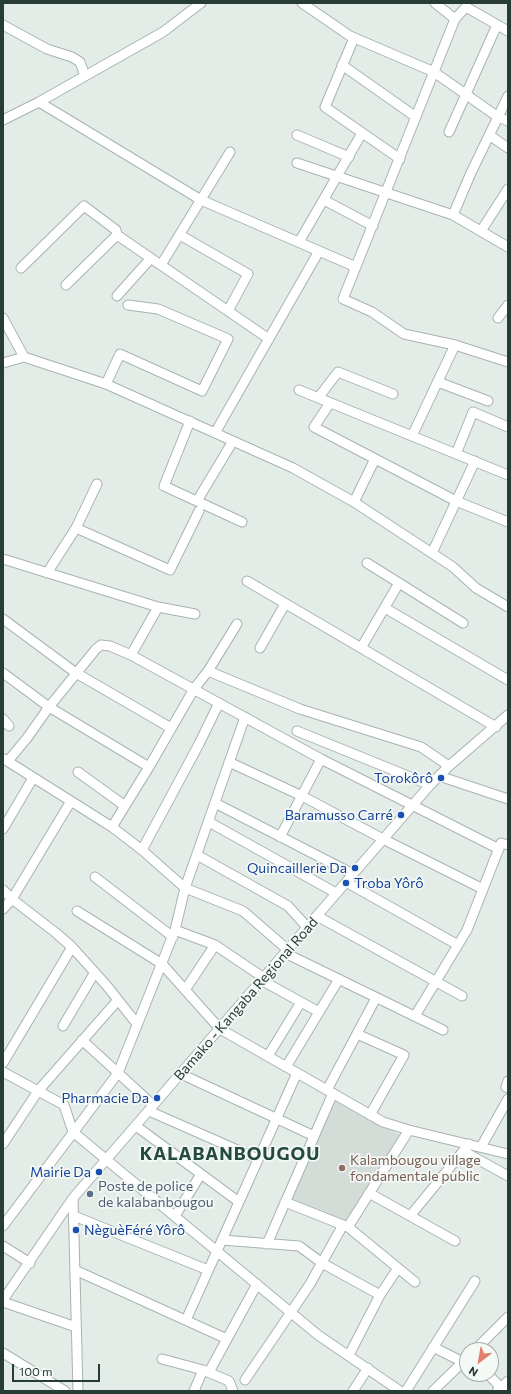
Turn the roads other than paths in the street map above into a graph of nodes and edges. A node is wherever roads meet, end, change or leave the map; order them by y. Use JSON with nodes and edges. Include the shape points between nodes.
{"nodes":[{"id":1,"x":201,"y":3,"type":"edge"},
{"id":2,"x":302,"y":3,"type":"edge"},
{"id":3,"x":435,"y":3,"type":"edge"},
{"id":4,"x":456,"y":19,"type":"junction"},
{"id":5,"x":3,"y":25,"type":"edge"},
{"id":6,"x":497,"y":25,"type":"junction"},
{"id":7,"x":508,"y":31,"type":"edge"},
{"id":8,"x":354,"y":38,"type":"junction"},
{"id":9,"x":342,"y":65,"type":"junction"},
{"id":10,"x":434,"y":72,"type":"junction"},
{"id":11,"x":85,"y":76,"type":"junction"},
{"id":12,"x":466,"y":94,"type":"junction"},
{"id":13,"x":508,"y":96,"type":"edge"},
{"id":14,"x":39,"y":102,"type":"junction"},
{"id":15,"x":498,"y":116,"type":"junction"},
{"id":16,"x":416,"y":117,"type":"junction"},
{"id":17,"x":3,"y":120,"type":"edge"},
{"id":18,"x":508,"y":122,"type":"edge"},
{"id":19,"x":449,"y":132,"type":"dead end"},
{"id":20,"x":362,"y":133,"type":"junction"},
{"id":21,"x":297,"y":135,"type":"dead end"},
{"id":22,"x":489,"y":135,"type":"junction"},
{"id":23,"x":508,"y":148,"type":"edge"},
{"id":24,"x":230,"y":152,"type":"dead end"},
{"id":25,"x":348,"y":157,"type":"junction"},
{"id":26,"x":400,"y":159,"type":"junction"},
{"id":27,"x":297,"y":163,"type":"dead end"},
{"id":28,"x":337,"y":176,"type":"junction"},
{"id":29,"x":508,"y":189,"type":"edge"},
{"id":30,"x":386,"y":192,"type":"junction"},
{"id":31,"x":201,"y":200,"type":"junction"},
{"id":32,"x":324,"y":200,"type":"junction"},
{"id":33,"x":454,"y":215,"type":"junction"},
{"id":34,"x":372,"y":226,"type":"junction"},
{"id":35,"x":481,"y":232,"type":"junction"},
{"id":36,"x":117,"y":235,"type":"junction"},
{"id":37,"x":180,"y":235,"type":"junction"},
{"id":38,"x":299,"y":242,"type":"junction"},
{"id":39,"x":508,"y":247,"type":"edge"},
{"id":40,"x":319,"y":251,"type":"junction"},
{"id":41,"x":151,"y":258,"type":"junction"},
{"id":42,"x":162,"y":265,"type":"junction"},
{"id":43,"x":356,"y":267,"type":"junction"},
{"id":44,"x":21,"y":268,"type":"dead end"},
{"id":45,"x":66,"y":285,"type":"dead end"},
{"id":46,"x":118,"y":296,"type":"dead end"},
{"id":47,"x":128,"y":305,"type":"dead end"},
{"id":48,"x":508,"y":305,"type":"edge"},
{"id":49,"x":228,"y":311,"type":"junction"},
{"id":50,"x":3,"y":318,"type":"edge"},
{"id":51,"x":498,"y":318,"type":"dead end"},
{"id":52,"x":269,"y":339,"type":"junction"},
{"id":53,"x":456,"y":345,"type":"junction"},
{"id":54,"x":24,"y":357,"type":"junction"},
{"id":55,"x":508,"y":362,"type":"edge"},
{"id":56,"x":3,"y":363,"type":"edge"},
{"id":57,"x":438,"y":382,"type":"junction"},
{"id":58,"x":106,"y":384,"type":"junction"},
{"id":59,"x":299,"y":390,"type":"dead end"},
{"id":60,"x":393,"y":394,"type":"dead end"},
{"id":61,"x":318,"y":398,"type":"junction"},
{"id":62,"x":488,"y":401,"type":"dead end"},
{"id":63,"x":330,"y":403,"type":"junction"},
{"id":64,"x":190,"y":421,"type":"junction"},
{"id":65,"x":508,"y":426,"type":"edge"},
{"id":66,"x":215,"y":433,"type":"junction"},
{"id":67,"x":412,"y":436,"type":"junction"},
{"id":68,"x":233,"y":441,"type":"junction"},
{"id":69,"x":456,"y":454,"type":"junction"},
{"id":70,"x":375,"y":459,"type":"junction"},
{"id":71,"x":475,"y":461,"type":"junction"},
{"id":72,"x":508,"y":475,"type":"edge"},
{"id":73,"x":97,"y":484,"type":"dead end"},
{"id":74,"x":197,"y":501,"type":"junction"},
{"id":75,"x":456,"y":501,"type":"junction"},
{"id":76,"x":354,"y":502,"type":"junction"},
{"id":77,"x":199,"y":511,"type":"dead end"},
{"id":78,"x":242,"y":522,"type":"dead end"},
{"id":79,"x":508,"y":522,"type":"edge"},
{"id":80,"x":76,"y":528,"type":"junction"},
{"id":81,"x":432,"y":553,"type":"junction"},
{"id":82,"x":3,"y":559,"type":"edge"},
{"id":83,"x":367,"y":563,"type":"dead end"},
{"id":84,"x":47,"y":573,"type":"junction"},
{"id":85,"x":247,"y":581,"type":"dead end"},
{"id":86,"x":400,"y":583,"type":"junction"},
{"id":87,"x":285,"y":604,"type":"junction"},
{"id":88,"x":158,"y":607,"type":"junction"},
{"id":89,"x":508,"y":607,"type":"edge"},
{"id":90,"x":385,"y":608,"type":"junction"},
{"id":91,"x":195,"y":614,"type":"dead end"},
{"id":92,"x":3,"y":619,"type":"edge"},
{"id":93,"x":464,"y":623,"type":"dead end"},
{"id":94,"x":237,"y":624,"type":"dead end"},
{"id":95,"x":260,"y":648,"type":"dead end"},
{"id":96,"x":362,"y":648,"type":"junction"},
{"id":97,"x":131,"y":655,"type":"junction"},
{"id":98,"x":208,"y":671,"type":"junction"},
{"id":99,"x":76,"y":673,"type":"junction"},
{"id":100,"x":3,"y":674,"type":"edge"},
{"id":101,"x":508,"y":680,"type":"edge"},
{"id":102,"x":194,"y":690,"type":"junction"},
{"id":103,"x":219,"y":703,"type":"junction"},
{"id":104,"x":49,"y":706,"type":"junction"},
{"id":105,"x":508,"y":715,"type":"edge"},
{"id":106,"x":245,"y":717,"type":"junction"},
{"id":107,"x":496,"y":727,"type":"junction"},
{"id":108,"x":171,"y":728,"type":"junction"},
{"id":109,"x":297,"y":731,"type":"dead end"},
{"id":110,"x":321,"y":758,"type":"junction"},
{"id":111,"x":6,"y":760,"type":"edge"},
{"id":112,"x":229,"y":762,"type":"junction"},
{"id":113,"x":449,"y":766,"type":"junction"},
{"id":114,"x":149,"y":767,"type":"junction"},
{"id":115,"x":78,"y":772,"type":"dead end"},
{"id":116,"x":439,"y":776,"type":"junction"},
{"id":117,"x":33,"y":778,"type":"junction"},
{"id":118,"x":430,"y":785,"type":"junction"},
{"id":119,"x":302,"y":796,"type":"junction"},
{"id":120,"x":508,"y":799,"type":"edge"},
{"id":121,"x":71,"y":801,"type":"junction"},
{"id":122,"x":215,"y":803,"type":"junction"},
{"id":123,"x":125,"y":806,"type":"junction"},
{"id":124,"x":412,"y":806,"type":"junction"},
{"id":125,"x":209,"y":822,"type":"junction"},
{"id":126,"x":112,"y":827,"type":"junction"},
{"id":127,"x":3,"y":829,"type":"edge"},
{"id":128,"x":280,"y":837,"type":"junction"},
{"id":129,"x":383,"y":839,"type":"junction"},
{"id":130,"x":508,"y":845,"type":"edge"},
{"id":131,"x":498,"y":849,"type":"junction"},
{"id":132,"x":142,"y":850,"type":"junction"},
{"id":133,"x":196,"y":855,"type":"junction"},
{"id":134,"x":353,"y":874,"type":"junction"},
{"id":135,"x":95,"y":876,"type":"dead end"},
{"id":136,"x":346,"y":882,"type":"junction"},
{"id":137,"x":185,"y":888,"type":"junction"},
{"id":138,"x":483,"y":889,"type":"junction"},
{"id":139,"x":3,"y":890,"type":"edge"},
{"id":140,"x":336,"y":893,"type":"junction"},
{"id":141,"x":12,"y":899,"type":"junction"},
{"id":142,"x":3,"y":909,"type":"edge"},
{"id":143,"x":77,"y":911,"type":"dead end"},
{"id":144,"x":317,"y":916,"type":"junction"},
{"id":145,"x":307,"y":927,"type":"junction"},
{"id":146,"x":174,"y":933,"type":"junction"},
{"id":147,"x":215,"y":945,"type":"junction"},
{"id":148,"x":458,"y":945,"type":"junction"},
{"id":149,"x":72,"y":948,"type":"junction"},
{"id":150,"x":286,"y":951,"type":"junction"},
{"id":151,"x":162,"y":964,"type":"junction"},
{"id":152,"x":95,"y":972,"type":"junction"},
{"id":153,"x":263,"y":979,"type":"junction"},
{"id":154,"x":339,"y":979,"type":"junction"},
{"id":155,"x":436,"y":982,"type":"junction"},
{"id":156,"x":185,"y":990,"type":"junction"},
{"id":157,"x":462,"y":996,"type":"dead end"},
{"id":158,"x":376,"y":998,"type":"junction"},
{"id":159,"x":118,"y":1000,"type":"junction"},
{"id":160,"x":301,"y":1002,"type":"junction"},
{"id":161,"x":319,"y":1012,"type":"junction"},
{"id":162,"x":415,"y":1016,"type":"junction"},
{"id":163,"x":137,"y":1024,"type":"junction"},
{"id":164,"x":63,"y":1026,"type":"dead end"},
{"id":165,"x":220,"y":1029,"type":"junction"},
{"id":166,"x":442,"y":1030,"type":"dead end"},
{"id":167,"x":357,"y":1034,"type":"junction"},
{"id":168,"x":82,"y":1040,"type":"junction"},
{"id":169,"x":268,"y":1056,"type":"junction"},
{"id":170,"x":3,"y":1063,"type":"edge"},
{"id":171,"x":286,"y":1067,"type":"junction"},
{"id":172,"x":3,"y":1072,"type":"edge"},
{"id":173,"x":118,"y":1073,"type":"junction"},
{"id":174,"x":297,"y":1073,"type":"junction"},
{"id":175,"x":181,"y":1074,"type":"junction"},
{"id":176,"x":508,"y":1081,"type":"edge"},
{"id":177,"x":508,"y":1088,"type":"edge"},
{"id":178,"x":38,"y":1091,"type":"junction"},
{"id":179,"x":330,"y":1092,"type":"junction"},
{"id":180,"x":508,"y":1098,"type":"edge"},
{"id":181,"x":151,"y":1108,"type":"junction"},
{"id":182,"x":370,"y":1115,"type":"junction"},
{"id":183,"x":277,"y":1118,"type":"junction"},
{"id":184,"x":136,"y":1126,"type":"junction"},
{"id":185,"x":409,"y":1130,"type":"junction"},
{"id":186,"x":73,"y":1132,"type":"junction"},
{"id":187,"x":314,"y":1136,"type":"junction"},
{"id":188,"x":3,"y":1144,"type":"edge"},
{"id":189,"x":481,"y":1147,"type":"junction"},
{"id":190,"x":466,"y":1148,"type":"junction"},
{"id":191,"x":508,"y":1154,"type":"edge"},
{"id":192,"x":258,"y":1159,"type":"junction"},
{"id":193,"x":107,"y":1160,"type":"junction"},
{"id":194,"x":201,"y":1174,"type":"junction"},
{"id":195,"x":508,"y":1176,"type":"edge"},
{"id":196,"x":369,"y":1193,"type":"junction"},
{"id":197,"x":74,"y":1198,"type":"junction"},
{"id":198,"x":239,"y":1202,"type":"junction"},
{"id":199,"x":285,"y":1202,"type":"junction"},
{"id":200,"x":74,"y":1216,"type":"junction"},
{"id":201,"x":175,"y":1216,"type":"junction"},
{"id":202,"x":410,"y":1216,"type":"junction"},
{"id":203,"x":3,"y":1226,"type":"edge"},
{"id":204,"x":346,"y":1226,"type":"junction"},
{"id":205,"x":222,"y":1240,"type":"junction"},
{"id":206,"x":455,"y":1241,"type":"dead end"},
{"id":207,"x":267,"y":1244,"type":"junction"},
{"id":208,"x":3,"y":1246,"type":"edge"},
{"id":209,"x":217,"y":1251,"type":"junction"},
{"id":210,"x":30,"y":1263,"type":"junction"},
{"id":211,"x":322,"y":1263,"type":"junction"},
{"id":212,"x":398,"y":1268,"type":"junction"},
{"id":213,"x":75,"y":1270,"type":"junction"},
{"id":214,"x":208,"y":1270,"type":"junction"},
{"id":215,"x":475,"y":1281,"type":"dead end"},
{"id":216,"x":415,"y":1282,"type":"dead end"},
{"id":217,"x":257,"y":1284,"type":"junction"},
{"id":218,"x":380,"y":1295,"type":"junction"},
{"id":219,"x":3,"y":1301,"type":"edge"},
{"id":220,"x":291,"y":1313,"type":"junction"},
{"id":221,"x":508,"y":1317,"type":"edge"},
{"id":222,"x":186,"y":1320,"type":"junction"},
{"id":223,"x":76,"y":1327,"type":"junction"},
{"id":224,"x":228,"y":1338,"type":"junction"},
{"id":225,"x":483,"y":1342,"type":"edge"},
{"id":226,"x":433,"y":1347,"type":"junction"},
{"id":227,"x":3,"y":1353,"type":"edge"},
{"id":228,"x":349,"y":1355,"type":"junction"},
{"id":229,"x":459,"y":1358,"type":"edge"},
{"id":230,"x":162,"y":1359,"type":"dead end"},
{"id":231,"x":459,"y":1366,"type":"edge"},
{"id":232,"x":368,"y":1368,"type":"junction"},
{"id":233,"x":206,"y":1371,"type":"junction"},
{"id":234,"x":245,"y":1380,"type":"dead end"},
{"id":235,"x":229,"y":1381,"type":"junction"},
{"id":236,"x":508,"y":1381,"type":"edge"},
{"id":237,"x":500,"y":1390,"type":"edge"},
{"id":238,"x":65,"y":1391,"type":"edge"},
{"id":239,"x":78,"y":1391,"type":"edge"},
{"id":240,"x":194,"y":1391,"type":"edge"},
{"id":241,"x":225,"y":1391,"type":"edge"},
{"id":242,"x":233,"y":1391,"type":"edge"},
{"id":243,"x":353,"y":1391,"type":"edge"},
{"id":244,"x":400,"y":1391,"type":"edge"},
{"id":245,"x":406,"y":1391,"type":"edge"},
{"id":246,"x":433,"y":1391,"type":"edge"}],
"edges":[{"from":1,"to":11,"type":"street","via":[[163,32]]},
{"from":2,"to":8,"type":"street"},
{"from":3,"to":4,"type":"street"},
{"from":4,"to":6,"type":"street","via":[[466,7]]},
{"from":4,"to":10,"type":"street"},
{"from":5,"to":11,"type":"street","via":[[47,49],[72,57],[80,62]]},
{"from":6,"to":7,"type":"street"},
{"from":6,"to":12,"type":"street"},
{"from":8,"to":9,"type":"street"},
{"from":8,"to":10,"type":"street"},
{"from":9,"to":16,"type":"street"},
{"from":9,"to":20,"type":"street","via":[[325,107]]},
{"from":10,"to":12,"type":"street"},
{"from":10,"to":16,"type":"street"},
{"from":11,"to":14,"type":"street"},
{"from":12,"to":15,"type":"street"},
{"from":12,"to":19,"type":"street"},
{"from":13,"to":15,"type":"street"},
{"from":14,"to":17,"type":"street"},
{"from":14,"to":31,"type":"street"},
{"from":15,"to":18,"type":"street"},
{"from":15,"to":22,"type":"street"},
{"from":16,"to":26,"type":"street"},
{"from":20,"to":25,"type":"street"},
{"from":20,"to":26,"type":"street"},
{"from":21,"to":25,"type":"street"},
{"from":22,"to":23,"type":"street"},
{"from":22,"to":33,"type":"street"},
{"from":24,"to":31,"type":"street"},
{"from":25,"to":28,"type":"street"},
{"from":26,"to":30,"type":"street"},
{"from":27,"to":28,"type":"street"},
{"from":28,"to":30,"type":"street"},
{"from":28,"to":32,"type":"street"},
{"from":29,"to":35,"type":"street"},
{"from":30,"to":33,"type":"street"},
{"from":30,"to":34,"type":"street"},
{"from":31,"to":37,"type":"street"},
{"from":31,"to":38,"type":"street"},
{"from":32,"to":34,"type":"street"},
{"from":32,"to":38,"type":"street"},
{"from":33,"to":35,"type":"street"},
{"from":34,"to":43,"type":"street"},
{"from":35,"to":39,"type":"street"},
{"from":36,"to":41,"type":"street"},
{"from":36,"to":44,"type":"street","via":[[116,230],[84,206]]},
{"from":36,"to":45,"type":"street"},
{"from":37,"to":42,"type":"street"},
{"from":37,"to":49,"type":"street","via":[[248,274]]},
{"from":38,"to":40,"type":"street"},
{"from":40,"to":43,"type":"street"},
{"from":40,"to":52,"type":"street"},
{"from":41,"to":42,"type":"street"},
{"from":41,"to":46,"type":"street"},
{"from":42,"to":49,"type":"street"},
{"from":43,"to":53,"type":"street","via":[[343,299],[372,312],[404,334]]},
{"from":47,"to":58,"type":"street","via":[[158,309],[228,339],[202,391],[120,354]]},
{"from":48,"to":51,"type":"street"},
{"from":49,"to":52,"type":"street"},
{"from":50,"to":54,"type":"street"},
{"from":52,"to":66,"type":"street"},
{"from":53,"to":55,"type":"street"},
{"from":53,"to":57,"type":"street"},
{"from":54,"to":56,"type":"street"},
{"from":54,"to":58,"type":"street"},
{"from":57,"to":62,"type":"street"},
{"from":57,"to":67,"type":"street"},
{"from":58,"to":64,"type":"street"},
{"from":59,"to":61,"type":"street"},
{"from":60,"to":61,"type":"street","via":[[338,372]]},
{"from":61,"to":63,"type":"street"},
{"from":63,"to":67,"type":"street"},
{"from":63,"to":70,"type":"street","via":[[314,427]]},
{"from":64,"to":66,"type":"street"},
{"from":64,"to":74,"type":"street","via":[[164,486]]},
{"from":65,"to":69,"type":"street","via":[[473,412]]},
{"from":66,"to":68,"type":"street"},
{"from":67,"to":69,"type":"street"},
{"from":68,"to":74,"type":"street"},
{"from":68,"to":76,"type":"street","via":[[293,468]]},
{"from":69,"to":71,"type":"street"},
{"from":70,"to":75,"type":"street"},
{"from":70,"to":76,"type":"street"},
{"from":71,"to":72,"type":"street"},
{"from":71,"to":75,"type":"street"},
{"from":73,"to":80,"type":"street"},
{"from":74,"to":78,"type":"street"},
{"from":75,"to":79,"type":"street"},
{"from":75,"to":81,"type":"street"},
{"from":76,"to":81,"type":"street"},
{"from":77,"to":80,"type":"street","via":[[170,570]]},
{"from":80,"to":84,"type":"street"},
{"from":81,"to":89,"type":"street","via":[[453,567],[476,588]]},
{"from":82,"to":84,"type":"street"},
{"from":83,"to":86,"type":"street"},
{"from":84,"to":88,"type":"street"},
{"from":85,"to":87,"type":"street"},
{"from":86,"to":90,"type":"street"},
{"from":86,"to":93,"type":"street"},
{"from":87,"to":95,"type":"street"},
{"from":87,"to":96,"type":"street"},
{"from":88,"to":91,"type":"street"},
{"from":88,"to":97,"type":"street"},
{"from":90,"to":96,"type":"street"},
{"from":90,"to":101,"type":"street"},
{"from":92,"to":99,"type":"street"},
{"from":94,"to":98,"type":"street"},
{"from":96,"to":107,"type":"street"},
{"from":97,"to":99,"type":"street","via":[[101,645]]},
{"from":97,"to":102,"type":"street"},
{"from":98,"to":102,"type":"street"},
{"from":98,"to":113,"type":"street","via":[[300,709],[421,747]]},
{"from":99,"to":104,"type":"street"},
{"from":99,"to":108,"type":"street"},
{"from":100,"to":104,"type":"street"},
{"from":102,"to":103,"type":"street"},
{"from":102,"to":108,"type":"street"},
{"from":103,"to":106,"type":"street"},
{"from":103,"to":132,"type":"street"},
{"from":104,"to":111,"type":"street","via":[[27,738]]},
{"from":104,"to":114,"type":"street"},
{"from":105,"to":107,"type":"street","name":"Bamako - Kangaba Regional Road"},
{"from":106,"to":110,"type":"street"},
{"from":106,"to":112,"type":"street"},
{"from":107,"to":113,"type":"street","name":"Bamako - Kangaba Regional Road"},
{"from":108,"to":114,"type":"street"},
{"from":109,"to":118,"type":"street"},
{"from":110,"to":119,"type":"street"},
{"from":110,"to":124,"type":"street"},
{"from":111,"to":117,"type":"street"},
{"from":112,"to":119,"type":"street"},
{"from":112,"to":122,"type":"street"},
{"from":113,"to":116,"type":"street","name":"Bamako - Kangaba Regional Road"},
{"from":114,"to":123,"type":"street"},
{"from":115,"to":123,"type":"street"},
{"from":116,"to":118,"type":"street","name":"Bamako - Kangaba Regional Road"},
{"from":116,"to":120,"type":"street"},
{"from":117,"to":121,"type":"street"},
{"from":117,"to":127,"type":"street"},
{"from":118,"to":124,"type":"street","name":"Bamako - Kangaba Regional Road"},
{"from":119,"to":128,"type":"street"},
{"from":119,"to":129,"type":"street"},
{"from":121,"to":126,"type":"street"},
{"from":121,"to":141,"type":"street"},
{"from":122,"to":125,"type":"street"},
{"from":122,"to":128,"type":"street"},
{"from":123,"to":126,"type":"street"},
{"from":124,"to":129,"type":"street","name":"Bamako - Kangaba Regional Road"},
{"from":124,"to":131,"type":"street"},
{"from":125,"to":133,"type":"street"},
{"from":125,"to":140,"type":"street"},
{"from":126,"to":132,"type":"street"},
{"from":128,"to":134,"type":"street"},
{"from":129,"to":134,"type":"street","name":"Bamako - Kangaba Regional Road"},
{"from":129,"to":138,"type":"street"},
{"from":130,"to":131,"type":"street","via":[[501,843]]},
{"from":131,"to":138,"type":"street"},
{"from":132,"to":137,"type":"street"},
{"from":133,"to":137,"type":"street"},
{"from":133,"to":145,"type":"street","via":[[288,906]]},
{"from":134,"to":136,"type":"street","name":"Bamako - Kangaba Regional Road"},
{"from":135,"to":146,"type":"street"},
{"from":136,"to":140,"type":"street","name":"Bamako - Kangaba Regional Road"},
{"from":136,"to":148,"type":"street"},
{"from":137,"to":146,"type":"street"},
{"from":137,"to":150,"type":"street","via":[[242,912]]},
{"from":138,"to":148,"type":"street","via":[[467,930]]},
{"from":139,"to":141,"type":"street"},
{"from":140,"to":144,"type":"street","name":"Bamako - Kangaba Regional Road"},
{"from":141,"to":142,"type":"street"},
{"from":141,"to":149,"type":"street"},
{"from":143,"to":151,"type":"street"},
{"from":144,"to":145,"type":"street","name":"Bamako - Kangaba Regional Road"},
{"from":144,"to":155,"type":"street"},
{"from":145,"to":150,"type":"street","name":"Bamako - Kangaba Regional Road"},
{"from":146,"to":147,"type":"street"},
{"from":146,"to":151,"type":"street"},
{"from":147,"to":153,"type":"street"},
{"from":147,"to":156,"type":"street"},
{"from":148,"to":155,"type":"street"},
{"from":149,"to":152,"type":"street"},
{"from":149,"to":170,"type":"street"},
{"from":150,"to":153,"type":"street","name":"Bamako - Kangaba Regional Road"},
{"from":150,"to":154,"type":"street"},
{"from":151,"to":156,"type":"street"},
{"from":151,"to":163,"type":"street"},
{"from":152,"to":159,"type":"street"},
{"from":152,"to":164,"type":"street"},
{"from":153,"to":160,"type":"street"},
{"from":153,"to":165,"type":"street","name":"Bamako - Kangaba Regional Road"},
{"from":154,"to":158,"type":"street"},
{"from":154,"to":161,"type":"street"},
{"from":155,"to":157,"type":"street"},
{"from":155,"to":162,"type":"street"},
{"from":156,"to":165,"type":"street"},
{"from":158,"to":162,"type":"street"},
{"from":158,"to":167,"type":"street"},
{"from":159,"to":163,"type":"street"},
{"from":159,"to":168,"type":"street"},
{"from":160,"to":161,"type":"street"},
{"from":160,"to":169,"type":"street"},
{"from":161,"to":171,"type":"street"},
{"from":162,"to":166,"type":"street"},
{"from":163,"to":173,"type":"street"},
{"from":165,"to":169,"type":"street"},
{"from":165,"to":175,"type":"street","name":"Bamako - Kangaba Regional Road"},
{"from":167,"to":179,"type":"street"},
{"from":167,"to":182,"type":"street","via":[[404,1055]]},
{"from":168,"to":173,"type":"street"},
{"from":168,"to":178,"type":"street"},
{"from":169,"to":171,"type":"street"},
{"from":171,"to":174,"type":"street"},
{"from":172,"to":178,"type":"street"},
{"from":173,"to":181,"type":"street"},
{"from":173,"to":186,"type":"street"},
{"from":174,"to":179,"type":"street"},
{"from":174,"to":183,"type":"street"},
{"from":175,"to":181,"type":"street","name":"Bamako - Kangaba Regional Road"},
{"from":175,"to":183,"type":"street"},
{"from":176,"to":177,"type":"street"},
{"from":178,"to":186,"type":"street","via":[[64,1105]]},
{"from":178,"to":188,"type":"street"},
{"from":179,"to":182,"type":"street"},
{"from":179,"to":187,"type":"street"},
{"from":180,"to":189,"type":"street"},
{"from":181,"to":184,"type":"street","name":"Bamako - Kangaba Regional Road"},
{"from":181,"to":192,"type":"street"},
{"from":182,"to":185,"type":"street"},
{"from":183,"to":187,"type":"street"},
{"from":183,"to":192,"type":"street"},
{"from":184,"to":193,"type":"street","name":"Bamako - Kangaba Regional Road"},
{"from":184,"to":194,"type":"street"},
{"from":185,"to":190,"type":"street"},
{"from":185,"to":196,"type":"street"},
{"from":186,"to":193,"type":"street"},
{"from":186,"to":203,"type":"street"},
{"from":187,"to":199,"type":"street"},
{"from":189,"to":190,"type":"street"},
{"from":189,"to":191,"type":"street"},
{"from":190,"to":195,"type":"street"},
{"from":190,"to":202,"type":"street"},
{"from":192,"to":198,"type":"street"},
{"from":193,"to":197,"type":"street","name":"Bamako - Kangaba Regional Road"},
{"from":193,"to":201,"type":"street"},
{"from":194,"to":198,"type":"street"},
{"from":194,"to":201,"type":"street"},
{"from":196,"to":202,"type":"street"},
{"from":196,"to":204,"type":"street"},
{"from":197,"to":200,"type":"street"},
{"from":197,"to":210,"type":"street","name":"Bamako - Kangaba Regional Road"},
{"from":198,"to":205,"type":"street"},
{"from":199,"to":204,"type":"street"},
{"from":199,"to":207,"type":"street"},
{"from":200,"to":213,"type":"street"},
{"from":200,"to":214,"type":"street"},
{"from":201,"to":209,"type":"street"},
{"from":202,"to":206,"type":"street"},
{"from":204,"to":211,"type":"street"},
{"from":204,"to":212,"type":"street"},
{"from":205,"to":207,"type":"street"},
{"from":205,"to":209,"type":"street"},
{"from":207,"to":211,"type":"street","via":[[298,1246]]},
{"from":208,"to":210,"type":"street"},
{"from":209,"to":214,"type":"street"},
{"from":209,"to":217,"type":"street"},
{"from":210,"to":219,"type":"street","name":"Bamako - Kangaba Regional Road"},
{"from":211,"to":218,"type":"street"},
{"from":211,"to":220,"type":"street"},
{"from":212,"to":216,"type":"street"},
{"from":212,"to":218,"type":"street"},
{"from":213,"to":222,"type":"street"},
{"from":213,"to":223,"type":"street"},
{"from":214,"to":222,"type":"street"},
{"from":215,"to":226,"type":"street"},
{"from":217,"to":220,"type":"street"},
{"from":217,"to":224,"type":"street"},
{"from":218,"to":228,"type":"street"},
{"from":219,"to":223,"type":"street"},
{"from":220,"to":228,"type":"street"},
{"from":220,"to":234,"type":"street"},
{"from":221,"to":225,"type":"street"},
{"from":222,"to":224,"type":"street"},
{"from":223,"to":239,"type":"street"},
{"from":224,"to":233,"type":"street"},
{"from":226,"to":229,"type":"street"},
{"from":226,"to":245,"type":"street"},
{"from":227,"to":238,"type":"street"},
{"from":228,"to":232,"type":"street"},
{"from":230,"to":233,"type":"street"},
{"from":231,"to":246,"type":"street"},
{"from":232,"to":243,"type":"street"},
{"from":232,"to":244,"type":"street"},
{"from":233,"to":235,"type":"street"},
{"from":233,"to":240,"type":"street"},
{"from":235,"to":241,"type":"street"},
{"from":235,"to":242,"type":"street"},
{"from":236,"to":237,"type":"street"}]}
